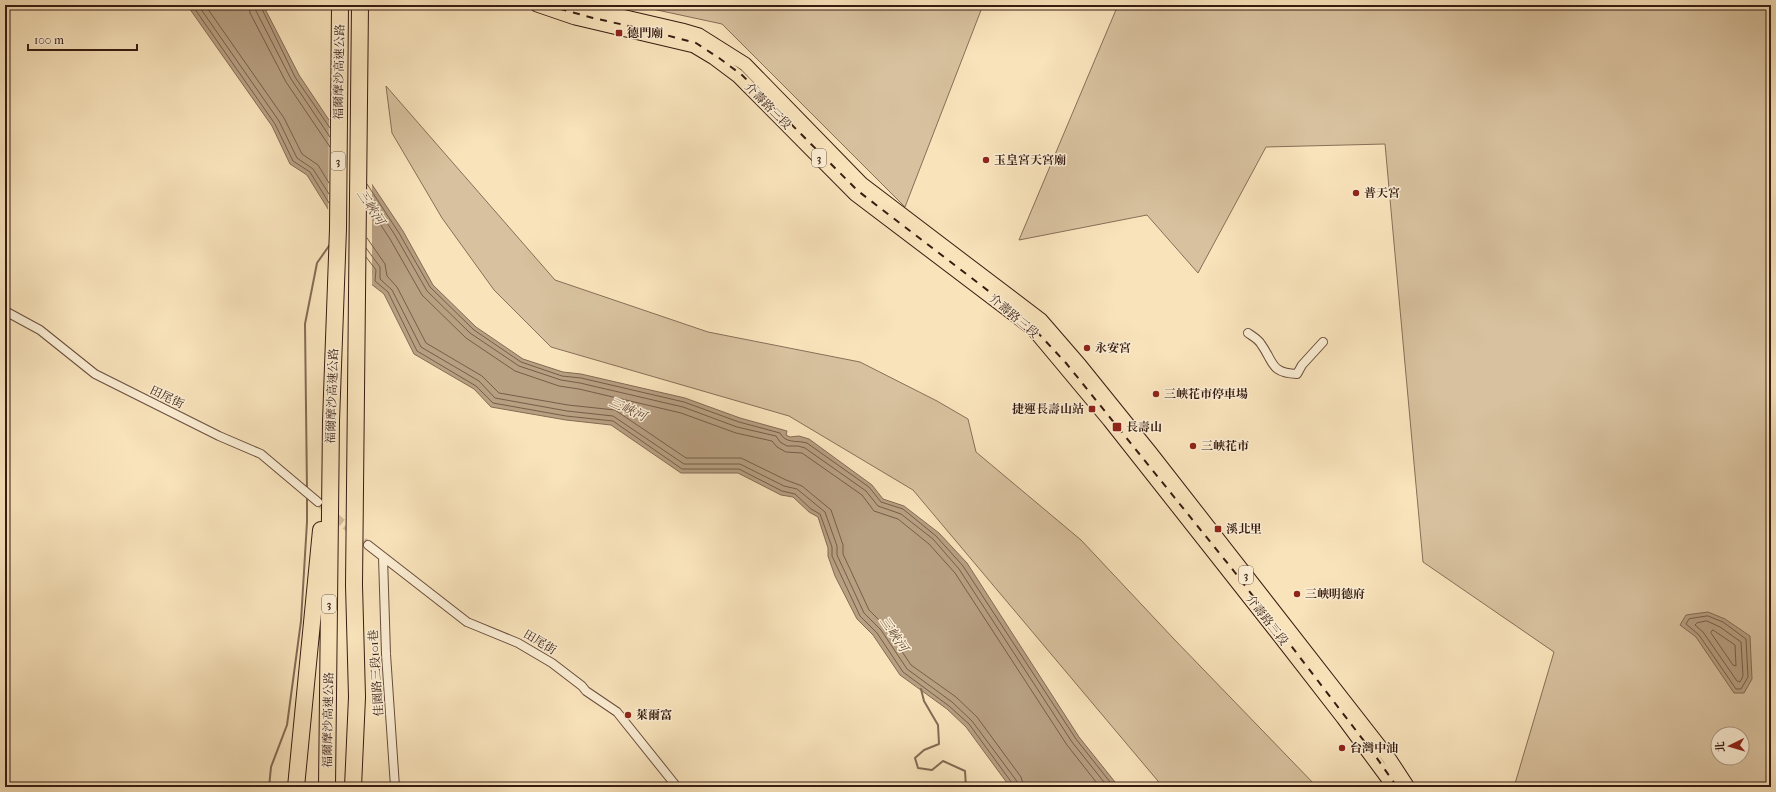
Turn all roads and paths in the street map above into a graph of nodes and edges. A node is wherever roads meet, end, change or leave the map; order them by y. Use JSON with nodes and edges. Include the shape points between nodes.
{"nodes":[{"id":1,"x":340,"y":5,"type":"edge"},
{"id":2,"x":360,"y":5,"type":"edge"},
{"id":3,"x":537,"y":5,"type":"edge"},
{"id":4,"x":574,"y":5,"type":"edge"},
{"id":5,"x":5,"y":311,"type":"edge"},
{"id":6,"x":1248,"y":333,"type":"dead end"},
{"id":7,"x":1323,"y":342,"type":"dead end"},
{"id":8,"x":331,"y":421,"type":"junction"},
{"id":9,"x":318,"y":502,"type":"tunnel mouth"},
{"id":10,"x":368,"y":545,"type":"tunnel mouth"},
{"id":11,"x":383,"y":557,"type":"junction"},
{"id":12,"x":306,"y":684,"type":"junction"},
{"id":13,"x":357,"y":697,"type":"junction"},
{"id":14,"x":296,"y":787,"type":"edge"},
{"id":15,"x":306,"y":787,"type":"edge"},
{"id":16,"x":328,"y":787,"type":"edge"},
{"id":17,"x":353,"y":787,"type":"edge"},
{"id":18,"x":365,"y":787,"type":"edge"},
{"id":19,"x":395,"y":787,"type":"edge"},
{"id":20,"x":677,"y":787,"type":"edge"},
{"id":21,"x":1394,"y":787,"type":"edge"},
{"id":22,"x":1408,"y":787,"type":"edge"}],
"edges":[{"from":1,"to":8,"type":"highway","name":"福爾摩沙高速公路","number":"3"},
{"from":2,"to":13,"type":"highway","name":"福爾摩沙高速公路","number":"3","via":[[354,585]]},
{"from":3,"to":21,"type":"main road","name":"介壽路三段","number":"3","via":[[575,18],[694,46],[714,58],[738,76],[855,194],[1033,329],[1109,420],[1277,633]]},
{"from":4,"to":22,"type":"main road","name":"介壽路三段","number":"3","via":[[688,31],[712,42],[745,64],[862,184],[1041,320],[1151,453],[1389,758]]},
{"from":5,"to":9,"type":"street","name":"田尾街","via":[[40,330],[95,374],[219,436],[261,454]]},
{"from":6,"to":7,"type":"street","via":[[1260,342],[1274,367],[1289,374],[1297,374]]},
{"from":8,"to":12,"type":"highway"},
{"from":8,"to":16,"type":"highway","name":"福爾摩沙高速公路","number":"3"},
{"from":10,"to":11,"type":"street","name":"田尾街"},
{"from":11,"to":19,"type":"street","name":"佳園路三段101巷","via":[[386,654]]},
{"from":11,"to":20,"type":"street","name":"田尾街","via":[[467,622],[518,643],[552,664],[617,712]]},
{"from":12,"to":14,"type":"highway"},
{"from":12,"to":15,"type":"highway"},
{"from":13,"to":17,"type":"highway","name":"福爾摩沙高速公路","number":"3"},
{"from":13,"to":18,"type":"highway"}]}
